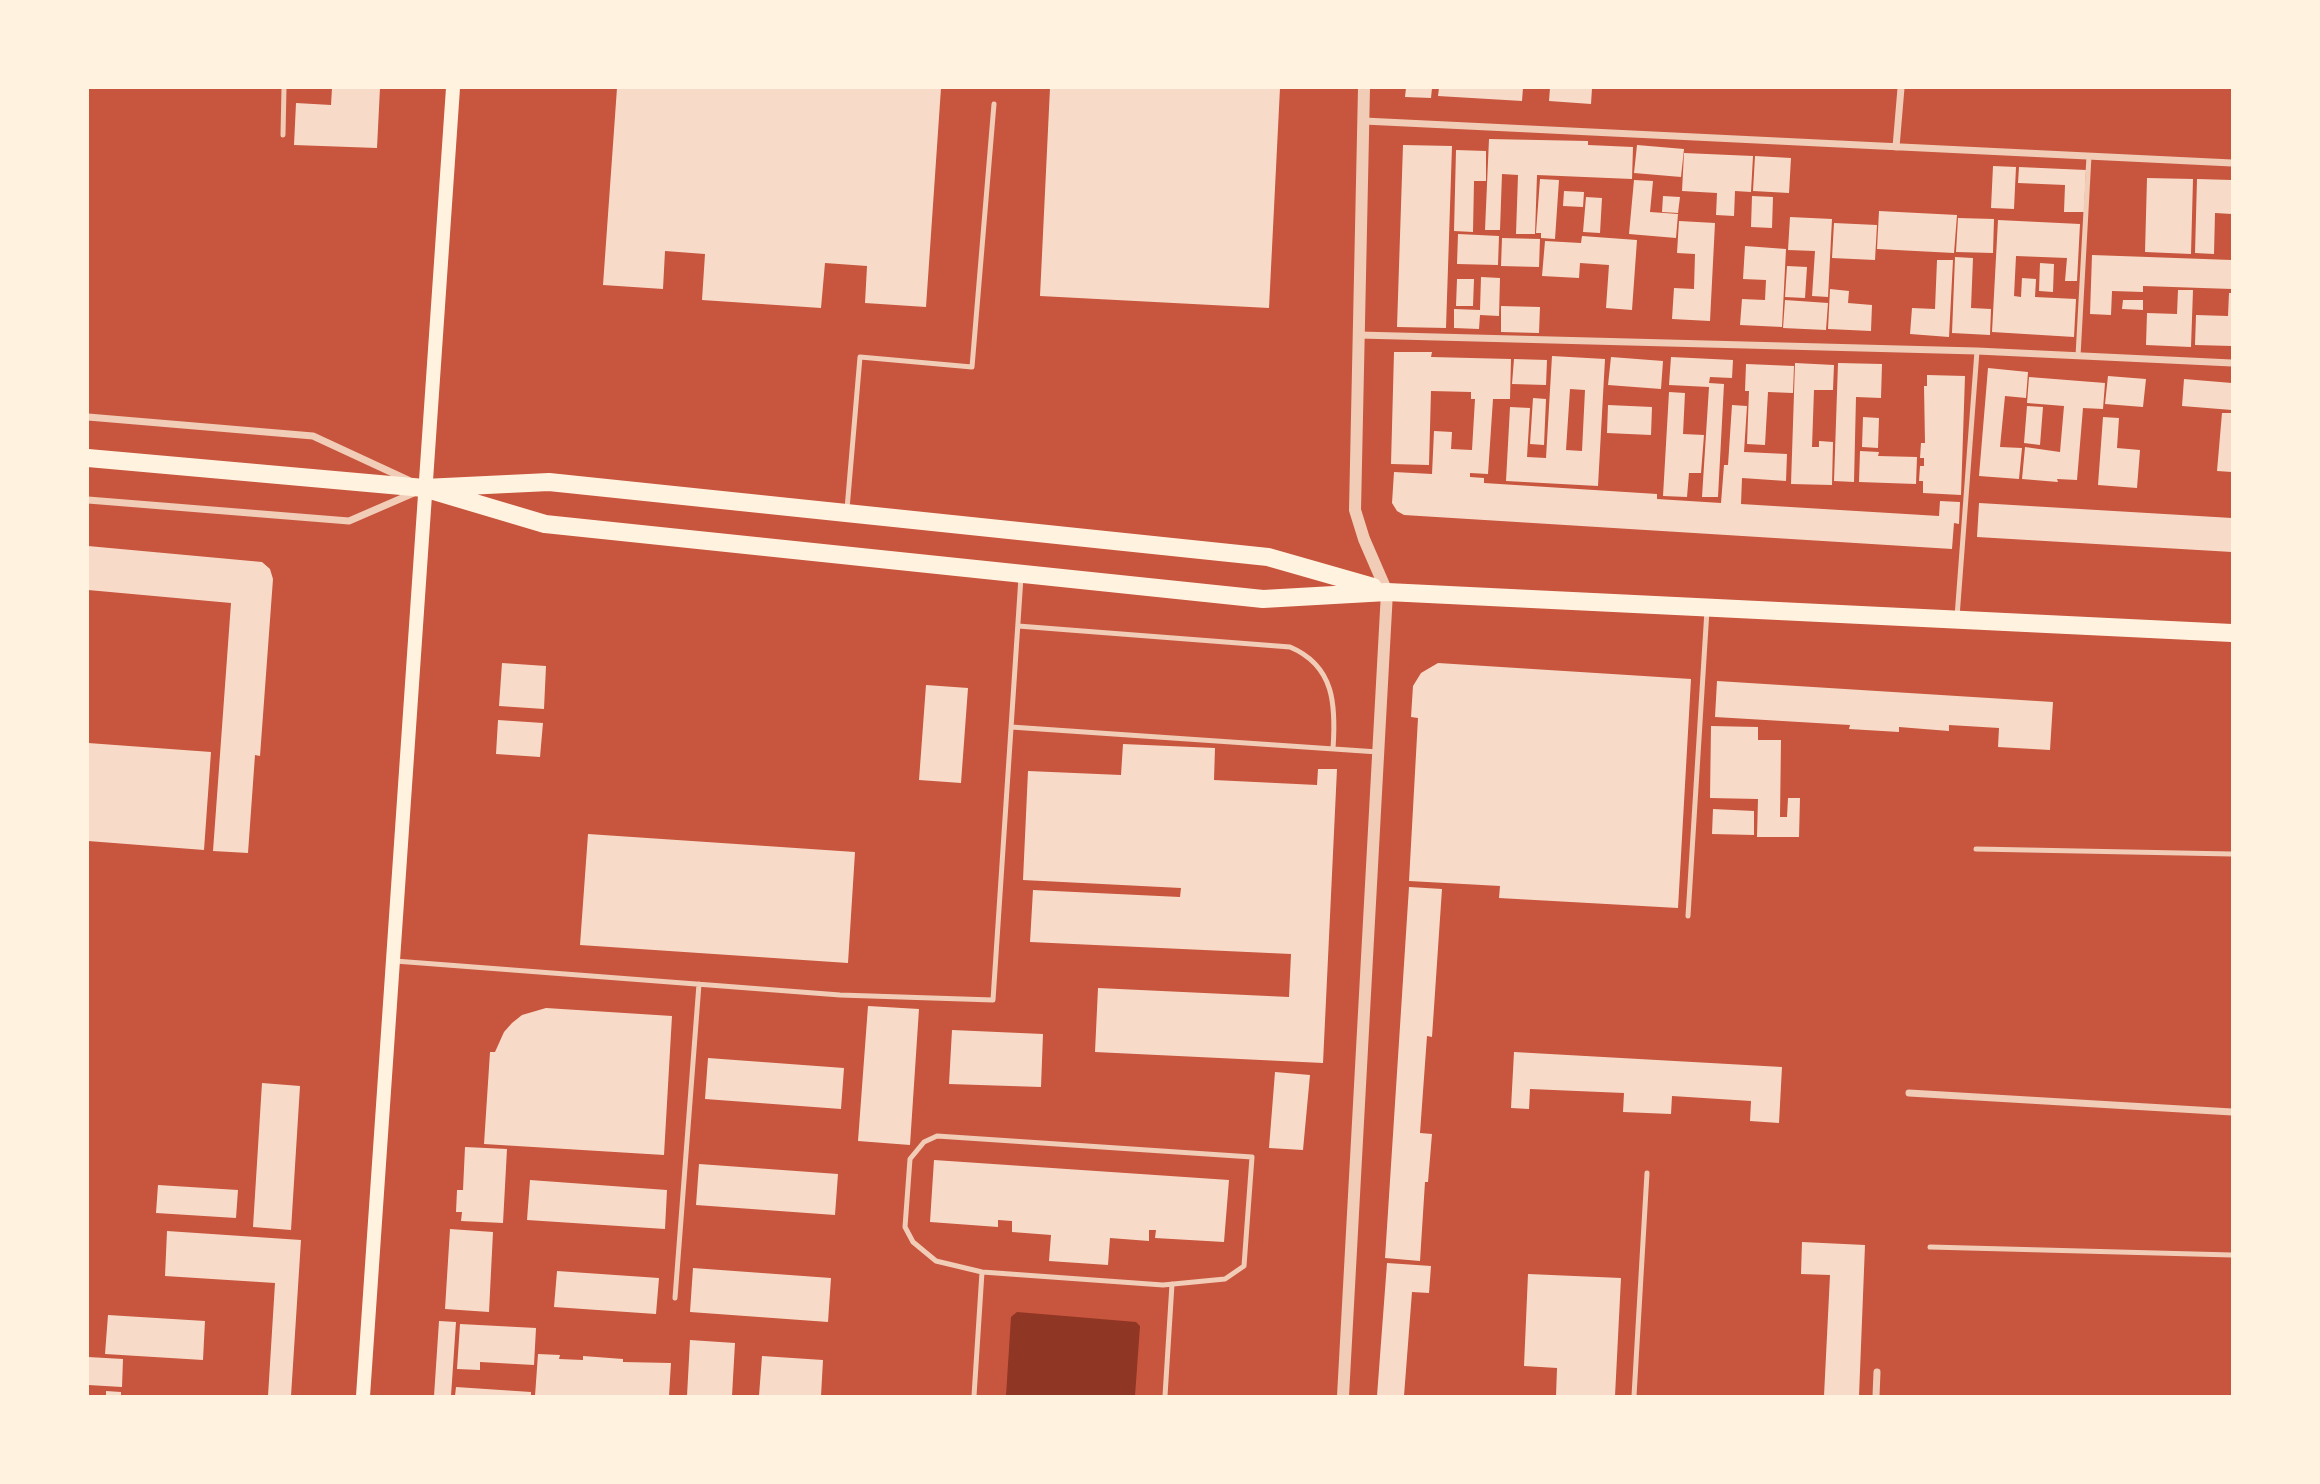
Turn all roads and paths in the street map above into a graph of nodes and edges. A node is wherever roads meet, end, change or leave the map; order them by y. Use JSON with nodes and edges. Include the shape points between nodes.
{"nodes":[{"id":1,"x":284,"y":88,"type":"edge"},
{"id":2,"x":453,"y":88,"type":"edge"},
{"id":3,"x":1364,"y":88,"type":"edge"},
{"id":4,"x":1901,"y":88,"type":"edge"},
{"id":5,"x":994,"y":104,"type":"dead end"},
{"id":6,"x":1364,"y":121,"type":"junction"},
{"id":7,"x":284,"y":135,"type":"dead end"},
{"id":8,"x":1896,"y":147,"type":"junction"},
{"id":9,"x":2089,"y":156,"type":"junction"},
{"id":10,"x":2232,"y":163,"type":"edge"},
{"id":11,"x":1359,"y":335,"type":"junction"},
{"id":12,"x":1976,"y":351,"type":"junction"},
{"id":13,"x":2078,"y":356,"type":"junction"},
{"id":14,"x":2232,"y":363,"type":"edge"},
{"id":15,"x":88,"y":417,"type":"edge"},
{"id":16,"x":88,"y":458,"type":"edge"},
{"id":17,"x":424,"y":488,"type":"junction"},
{"id":18,"x":88,"y":499,"type":"edge"},
{"id":19,"x":847,"y":513,"type":"junction"},
{"id":20,"x":1021,"y":574,"type":"junction"},
{"id":21,"x":1387,"y":592,"type":"junction"},
{"id":22,"x":1707,"y":607,"type":"junction"},
{"id":23,"x":1956,"y":619,"type":"junction"},
{"id":24,"x":1018,"y":625,"type":"junction"},
{"id":25,"x":2232,"y":633,"type":"edge"},
{"id":26,"x":1011,"y":727,"type":"junction"},
{"id":27,"x":1333,"y":749,"type":"junction"},
{"id":28,"x":1378,"y":752,"type":"junction"},
{"id":29,"x":1976,"y":849,"type":"dead end"},
{"id":30,"x":2232,"y":854,"type":"edge"},
{"id":31,"x":1688,"y":916,"type":"dead end"},
{"id":32,"x":392,"y":961,"type":"junction"},
{"id":33,"x":699,"y":984,"type":"junction"},
{"id":34,"x":1909,"y":1093,"type":"dead end"},
{"id":35,"x":2232,"y":1112,"type":"edge"},
{"id":36,"x":1647,"y":1173,"type":"dead end"},
{"id":37,"x":1930,"y":1247,"type":"dead end"},
{"id":38,"x":2232,"y":1255,"type":"edge"},
{"id":39,"x":982,"y":1272,"type":"junction"},
{"id":40,"x":1172,"y":1284,"type":"junction"},
{"id":41,"x":675,"y":1298,"type":"dead end"},
{"id":42,"x":1877,"y":1372,"type":"dead end"},
{"id":43,"x":363,"y":1396,"type":"edge"},
{"id":44,"x":974,"y":1396,"type":"edge"},
{"id":45,"x":1165,"y":1396,"type":"edge"},
{"id":46,"x":1343,"y":1396,"type":"edge"},
{"id":47,"x":1634,"y":1396,"type":"edge"},
{"id":48,"x":1875,"y":1396,"type":"edge"}],
"edges":[{"from":1,"to":7,"type":"lane"},
{"from":2,"to":17,"type":"main road"},
{"from":3,"to":6,"type":"street"},
{"from":4,"to":8,"type":"street"},
{"from":5,"to":19,"type":"lane","via":[[972,367],[860,357]]},
{"from":6,"to":8,"type":"street"},
{"from":6,"to":11,"type":"street"},
{"from":8,"to":9,"type":"street"},
{"from":9,"to":10,"type":"street"},
{"from":9,"to":13,"type":"lane"},
{"from":11,"to":12,"type":"street"},
{"from":11,"to":21,"type":"street","via":[[1355,510]]},
{"from":12,"to":13,"type":"street"},
{"from":12,"to":23,"type":"lane"},
{"from":13,"to":14,"type":"street"},
{"from":15,"to":17,"type":"street","via":[[313,436]]},
{"from":16,"to":17,"type":"main road"},
{"from":17,"to":18,"type":"street","via":[[349,521]]},
{"from":17,"to":19,"type":"main road","via":[[549,482]]},
{"from":17,"to":20,"type":"main road","via":[[545,524]]},
{"from":17,"to":32,"type":"main road"},
{"from":19,"to":21,"type":"main road","via":[[1268,557]]},
{"from":20,"to":21,"type":"main road","via":[[1264,599]]},
{"from":20,"to":24,"type":"lane"},
{"from":21,"to":22,"type":"main road"},
{"from":21,"to":28,"type":"street"},
{"from":22,"to":23,"type":"main road"},
{"from":22,"to":31,"type":"lane"},
{"from":23,"to":25,"type":"main road"},
{"from":24,"to":26,"type":"lane"},
{"from":24,"to":27,"type":"lane","via":[[1290,647],[1310,658],[1326,677],[1335,723]]},
{"from":26,"to":27,"type":"lane"},
{"from":26,"to":33,"type":"lane","via":[[993,1000]]},
{"from":27,"to":28,"type":"lane"},
{"from":28,"to":46,"type":"street"},
{"from":29,"to":30,"type":"lane"},
{"from":32,"to":33,"type":"lane"},
{"from":32,"to":43,"type":"main road"},
{"from":33,"to":41,"type":"lane"},
{"from":34,"to":35,"type":"street"},
{"from":36,"to":47,"type":"lane"},
{"from":37,"to":38,"type":"lane"},
{"from":39,"to":40,"type":"lane"},
{"from":39,"to":40,"type":"lane","via":[[936,1261],[913,1242],[905,1227],[910,1159],[930,1138],[1252,1157],[1244,1266],[1225,1279]]},
{"from":39,"to":44,"type":"lane"},
{"from":40,"to":45,"type":"lane"},
{"from":42,"to":48,"type":"street"}]}
